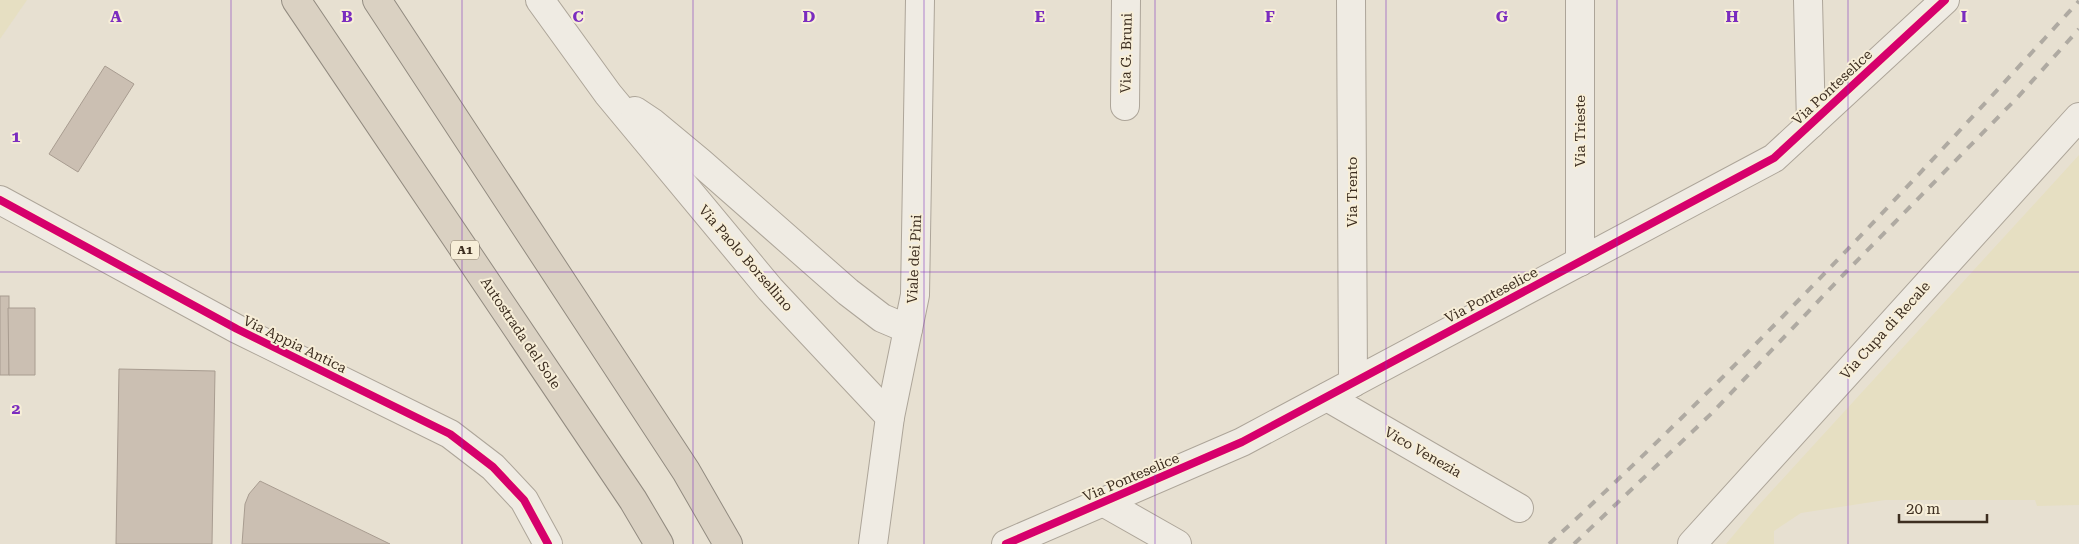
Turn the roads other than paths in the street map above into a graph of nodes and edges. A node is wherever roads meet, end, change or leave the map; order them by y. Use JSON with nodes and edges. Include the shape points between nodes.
{"nodes":[{"id":1,"x":296,"y":0,"type":"edge"},
{"id":2,"x":377,"y":0,"type":"edge"},
{"id":3,"x":540,"y":0,"type":"edge"},
{"id":4,"x":920,"y":0,"type":"edge"},
{"id":5,"x":1126,"y":0,"type":"edge"},
{"id":6,"x":1351,"y":0,"type":"edge"},
{"id":7,"x":1580,"y":0,"type":"edge"},
{"id":8,"x":1808,"y":0,"type":"edge"},
{"id":9,"x":1945,"y":0,"type":"edge"},
{"id":10,"x":608,"y":94,"type":"junction"},
{"id":11,"x":1125,"y":106,"type":"dead end"},
{"id":12,"x":2079,"y":117,"type":"edge"},
{"id":13,"x":1810,"y":124,"type":"junction"},
{"id":14,"x":0,"y":200,"type":"edge"},
{"id":15,"x":1580,"y":262,"type":"junction"},
{"id":16,"x":908,"y":329,"type":"junction"},
{"id":17,"x":1353,"y":383,"type":"junction"},
{"id":18,"x":1327,"y":397,"type":"junction"},
{"id":19,"x":890,"y":417,"type":"junction"},
{"id":20,"x":1104,"y":502,"type":"junction"},
{"id":21,"x":1519,"y":508,"type":"dead end"},
{"id":22,"x":548,"y":544,"type":"edge"},
{"id":23,"x":659,"y":544,"type":"edge"},
{"id":24,"x":728,"y":544,"type":"edge"},
{"id":25,"x":873,"y":544,"type":"edge"},
{"id":26,"x":1006,"y":544,"type":"edge"},
{"id":27,"x":1178,"y":544,"type":"edge"},
{"id":28,"x":1692,"y":544,"type":"edge"}],
"edges":[{"from":1,"to":23,"type":"highway","name":"Autostrada del Sole","number":"A1","via":[[633,500]]},
{"from":2,"to":24,"type":"highway","via":[[686,471]]},
{"from":3,"to":10,"type":"street","name":"Via Paolo Borsellino"},
{"from":4,"to":16,"type":"street","name":"Viale dei Pini","via":[[915,295]]},
{"from":5,"to":11,"type":"street","name":"Via G. Bruni"},
{"from":6,"to":17,"type":"street","name":"Via Trento"},
{"from":7,"to":15,"type":"street","name":"Via Trieste"},
{"from":8,"to":13,"type":"street"},
{"from":9,"to":13,"type":"street","name":"Via Ponteselice"},
{"from":10,"to":16,"type":"street","name":"Via Paolo Borsellino","via":[[653,123],[848,292],[882,318]]},
{"from":10,"to":19,"type":"street","name":"Via Paolo Borsellino","via":[[770,289]]},
{"from":12,"to":28,"type":"street","name":"Via Cupa di Recale"},
{"from":13,"to":15,"type":"street","name":"Via Ponteselice","via":[[1774,158]]},
{"from":14,"to":22,"type":"street","name":"Via Appia Antica","via":[[237,329],[450,434],[493,467],[524,500]]},
{"from":15,"to":17,"type":"street","name":"Via Ponteselice"},
{"from":16,"to":19,"type":"street","name":"Viale dei Pini"},
{"from":17,"to":18,"type":"street","name":"Via Ponteselice"},
{"from":18,"to":20,"type":"street","name":"Via Ponteselice","via":[[1242,442]]},
{"from":18,"to":21,"type":"street","name":"Vico Venezia"},
{"from":19,"to":25,"type":"street","name":"Viale dei Pini"},
{"from":20,"to":26,"type":"street","name":"Via Ponteselice"},
{"from":20,"to":27,"type":"street"}]}
